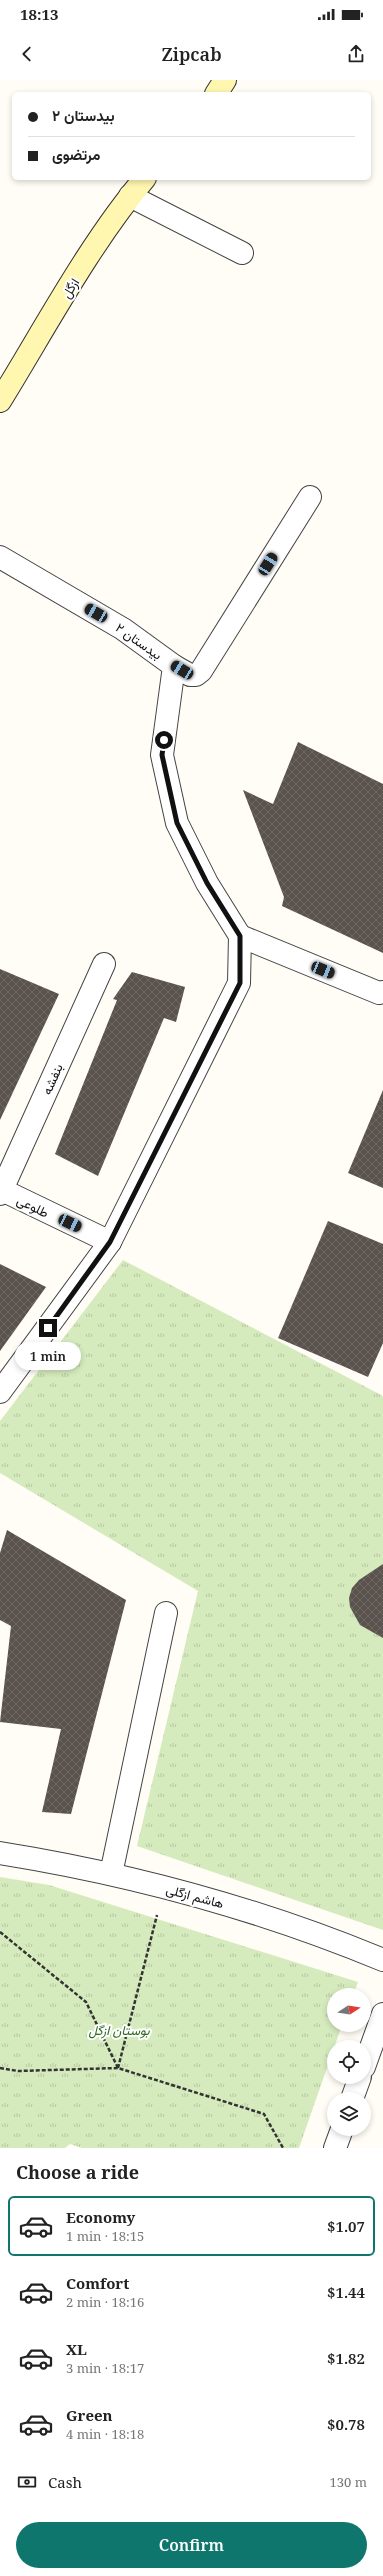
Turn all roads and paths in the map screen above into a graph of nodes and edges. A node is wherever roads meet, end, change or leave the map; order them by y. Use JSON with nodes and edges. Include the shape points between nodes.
{"nodes":[{"id":1,"x":225,"y":80,"type":"edge"},
{"id":2,"x":217,"y":92,"type":"edge"},
{"id":3,"x":143,"y":180,"type":"edge"},
{"id":4,"x":130,"y":196,"type":"junction"},
{"id":5,"x":242,"y":253,"type":"dead end"},
{"id":6,"x":0,"y":401,"type":"edge"},
{"id":7,"x":310,"y":497,"type":"dead end"},
{"id":8,"x":0,"y":557,"type":"edge"},
{"id":9,"x":174,"y":666,"type":"junction"},
{"id":10,"x":240,"y":936,"type":"junction"},
{"id":11,"x":104,"y":964,"type":"dead end"},
{"id":12,"x":383,"y":992,"type":"edge"},
{"id":13,"x":1,"y":1191,"type":"edge"},
{"id":14,"x":110,"y":1242,"type":"junction"},
{"id":15,"x":0,"y":1392,"type":"edge"},
{"id":16,"x":166,"y":1613,"type":"dead end"},
{"id":17,"x":0,"y":1853,"type":"edge"},
{"id":18,"x":111,"y":1874,"type":"junction"},
{"id":19,"x":164,"y":1888,"type":"junction"},
{"id":20,"x":0,"y":1932,"type":"edge"},
{"id":21,"x":383,"y":1960,"type":"edge"},
{"id":22,"x":383,"y":2014,"type":"edge"},
{"id":23,"x":371,"y":2047,"type":"edge"},
{"id":24,"x":0,"y":2068,"type":"edge"},
{"id":25,"x":118,"y":2068,"type":"junction"},
{"id":26,"x":339,"y":2136,"type":"edge"},
{"id":27,"x":283,"y":2148,"type":"edge"},
{"id":28,"x":335,"y":2148,"type":"edge"}],
"edges":[{"from":1,"to":2,"type":"main road"},
{"from":3,"to":4,"type":"main road","name":"ازگل"},
{"from":4,"to":5,"type":"street"},
{"from":4,"to":6,"type":"main road","name":"ازگل"},
{"from":7,"to":9,"type":"street","via":[[201,671],[196,676],[190,675]]},
{"from":8,"to":9,"type":"street","name":"بیدستان ۲","via":[[123,628]]},
{"from":9,"to":10,"type":"street","name":"بیدستان ۲","via":[[162,755],[177,823],[207,883]]},
{"from":10,"to":12,"type":"street","via":[[379,993]]},
{"from":10,"to":14,"type":"street","via":[[240,983]]},
{"from":11,"to":13,"type":"street","name":"بنفشه"},
{"from":13,"to":14,"type":"street","name":"طلوعی"},
{"from":14,"to":15,"type":"street"},
{"from":16,"to":18,"type":"street"},
{"from":17,"to":18,"type":"street","name":"هاشم ازگلی","via":[[80,1866]]},
{"from":18,"to":19,"type":"street","name":"هاشم ازگلی"},
{"from":19,"to":21,"type":"street","name":"هاشم ازگلی","via":[[316,1932]]},
{"from":19,"to":25,"type":"path"},
{"from":20,"to":25,"type":"path","via":[[86,2002]]},
{"from":22,"to":23,"type":"street"},
{"from":24,"to":25,"type":"path","via":[[18,2071]]},
{"from":25,"to":27,"type":"path","via":[[264,2114]]},
{"from":26,"to":28,"type":"street"}]}
